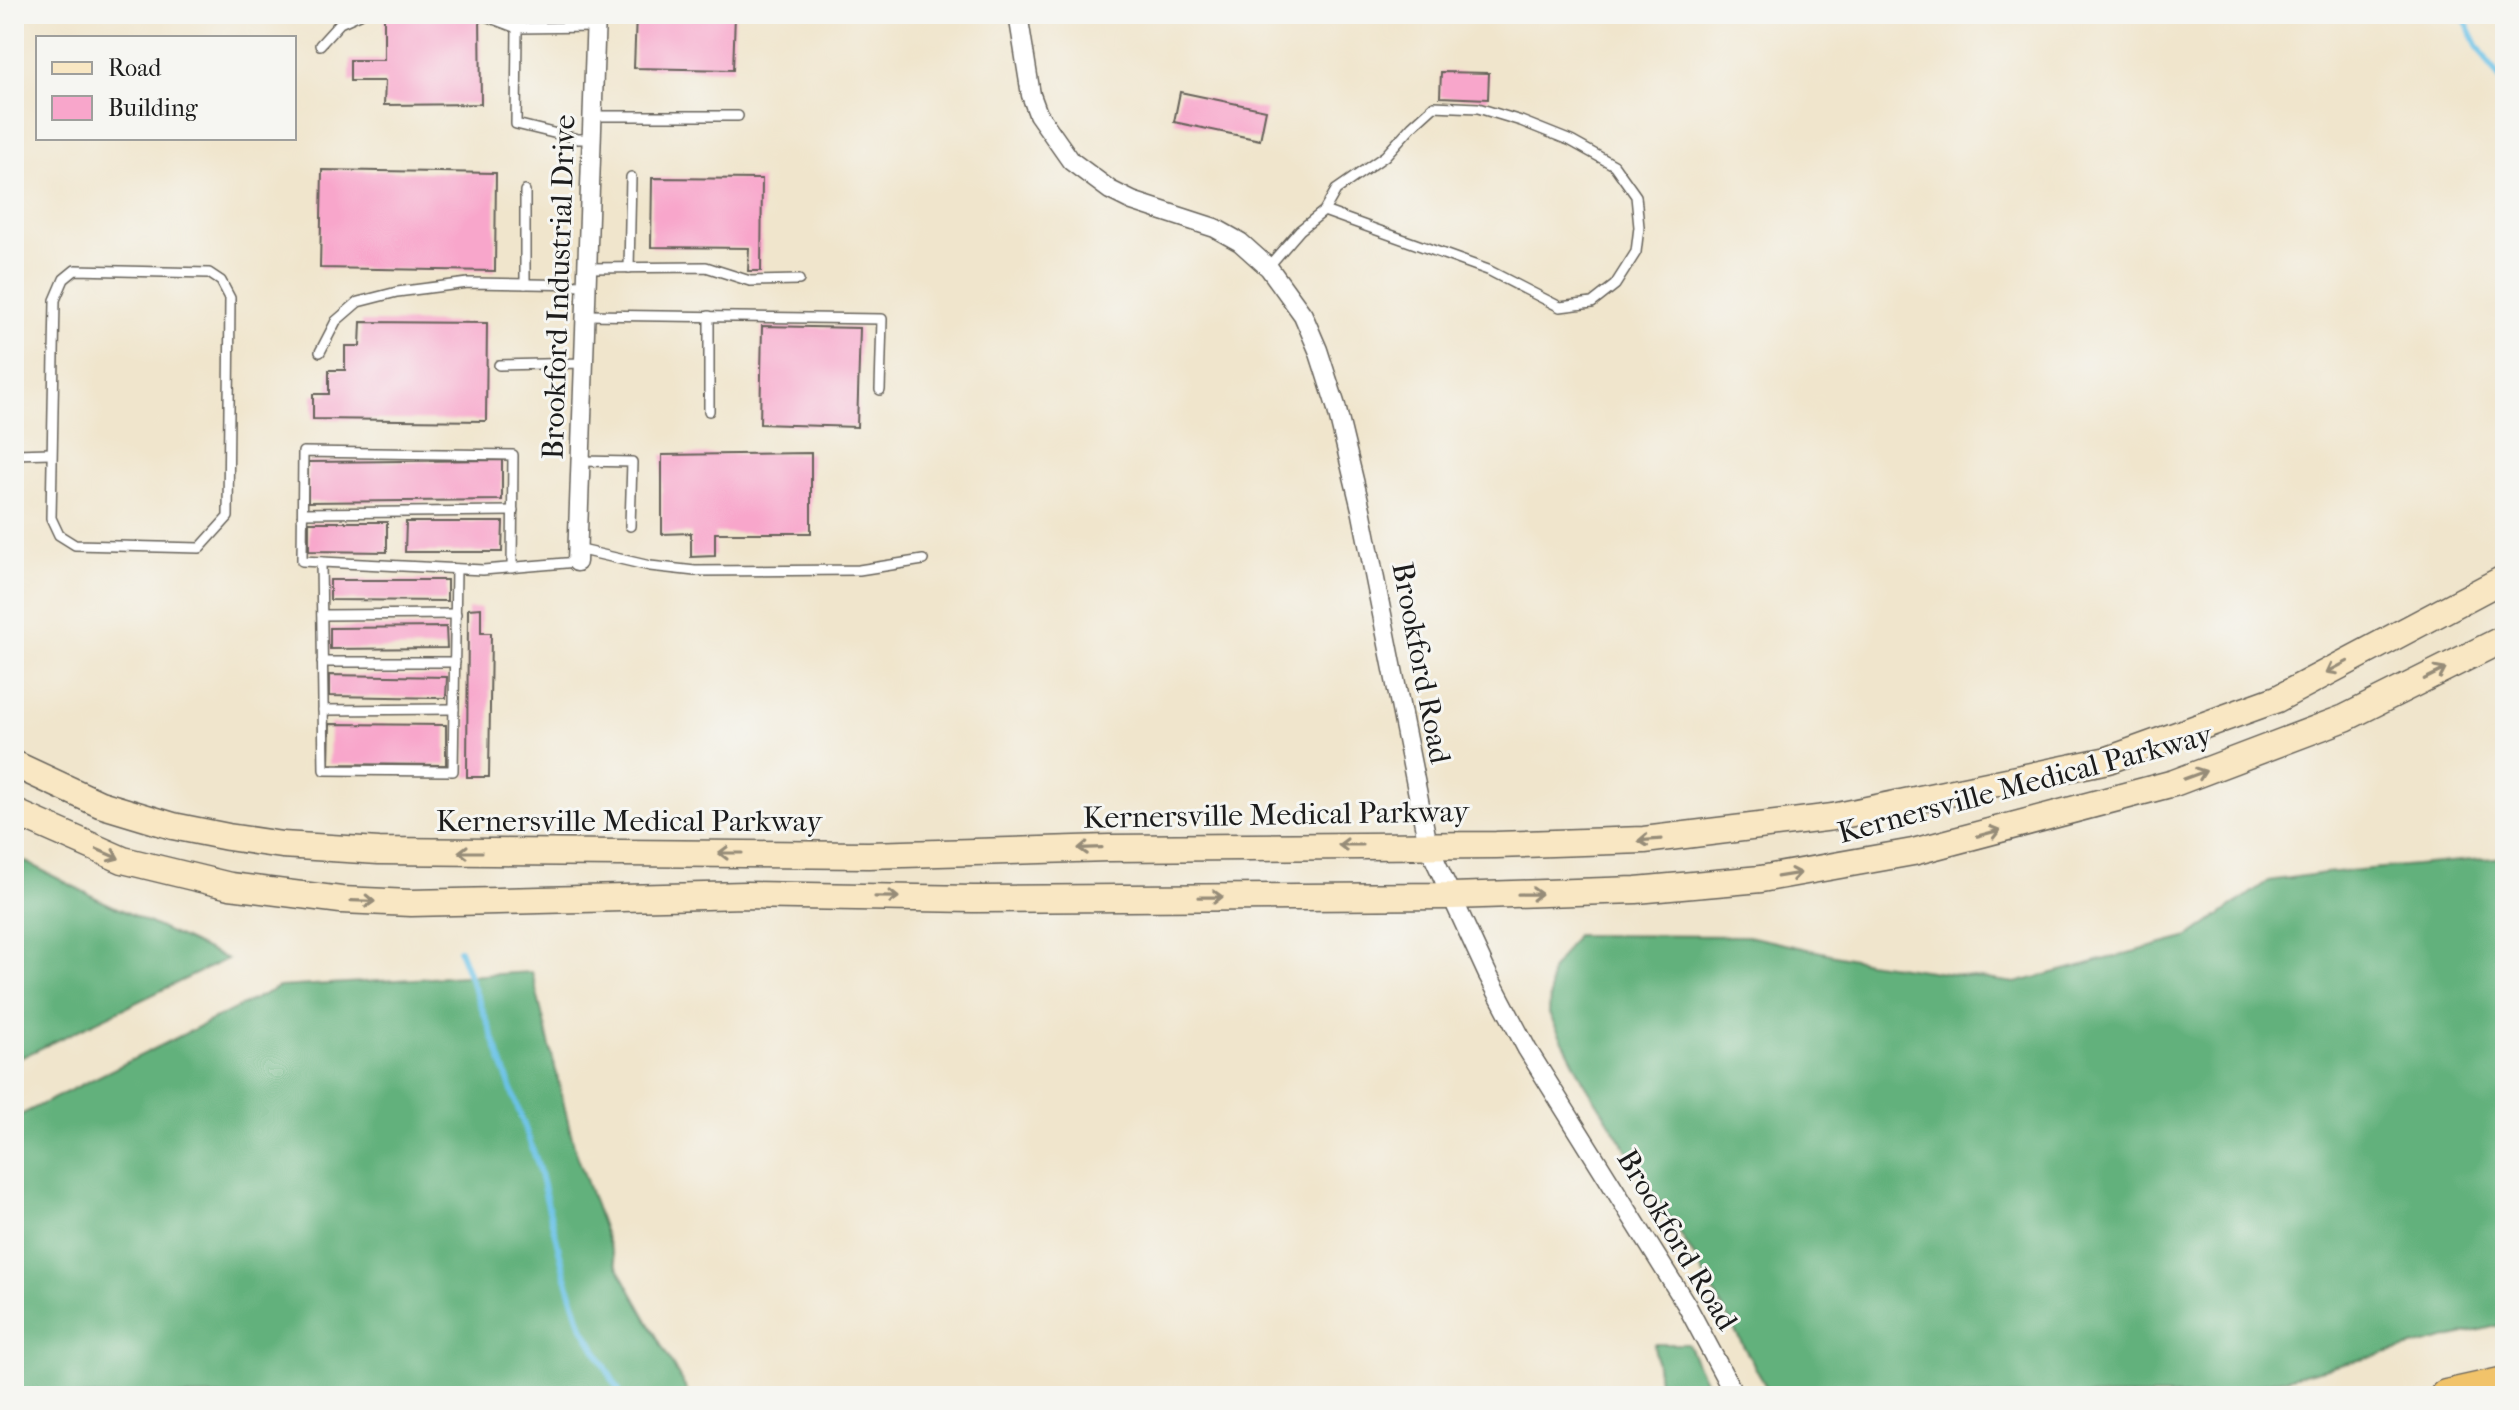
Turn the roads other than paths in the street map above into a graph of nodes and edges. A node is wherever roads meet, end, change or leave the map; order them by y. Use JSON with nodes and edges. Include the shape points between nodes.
{"nodes":[{"id":1,"x":360,"y":14,"type":"edge"},
{"id":2,"x":480,"y":14,"type":"edge"},
{"id":3,"x":1018,"y":14,"type":"edge"},
{"id":4,"x":596,"y":20,"type":"edge"},
{"id":5,"x":517,"y":28,"type":"junction"},
{"id":6,"x":320,"y":45,"type":"dead end"},
{"id":7,"x":593,"y":116,"type":"junction"},
{"id":8,"x":738,"y":116,"type":"dead end"},
{"id":9,"x":592,"y":139,"type":"junction"},
{"id":10,"x":631,"y":177,"type":"dead end"},
{"id":11,"x":525,"y":191,"type":"dead end"},
{"id":12,"x":1324,"y":211,"type":"junction"},
{"id":13,"x":1268,"y":267,"type":"junction"},
{"id":14,"x":629,"y":268,"type":"junction"},
{"id":15,"x":587,"y":277,"type":"junction"},
{"id":16,"x":799,"y":280,"type":"dead end"},
{"id":17,"x":525,"y":284,"type":"junction"},
{"id":18,"x":586,"y":315,"type":"junction"},
{"id":19,"x":709,"y":316,"type":"junction"},
{"id":20,"x":320,"y":352,"type":"dead end"},
{"id":21,"x":584,"y":363,"type":"junction"},
{"id":22,"x":499,"y":365,"type":"dead end"},
{"id":23,"x":880,"y":390,"type":"dead end"},
{"id":24,"x":709,"y":411,"type":"dead end"},
{"id":25,"x":51,"y":453,"type":"junction"},
{"id":26,"x":14,"y":454,"type":"edge"},
{"id":27,"x":581,"y":461,"type":"junction"},
{"id":28,"x":513,"y":511,"type":"junction"},
{"id":29,"x":303,"y":513,"type":"junction"},
{"id":30,"x":630,"y":526,"type":"dead end"},
{"id":31,"x":577,"y":555,"type":"junction"},
{"id":32,"x":923,"y":560,"type":"dead end"},
{"id":33,"x":321,"y":562,"type":"junction"},
{"id":34,"x":512,"y":568,"type":"junction"},
{"id":35,"x":456,"y":569,"type":"junction"},
{"id":36,"x":2505,"y":578,"type":"edge"},
{"id":37,"x":456,"y":614,"type":"junction"},
{"id":38,"x":322,"y":615,"type":"junction"},
{"id":39,"x":2505,"y":638,"type":"edge"},
{"id":40,"x":322,"y":662,"type":"junction"},
{"id":41,"x":455,"y":662,"type":"junction"},
{"id":42,"x":454,"y":709,"type":"junction"},
{"id":43,"x":323,"y":710,"type":"junction"},
{"id":44,"x":2108,"y":760,"type":"junction"},
{"id":45,"x":14,"y":764,"type":"edge"},
{"id":46,"x":53,"y":784,"type":"junction"},
{"id":47,"x":2121,"y":798,"type":"junction"},
{"id":48,"x":25,"y":818,"type":"edge"},
{"id":49,"x":1428,"y":845,"type":"junction"},
{"id":50,"x":808,"y":853,"type":"junction"},
{"id":51,"x":809,"y":896,"type":"junction"},
{"id":52,"x":1452,"y":896,"type":"junction"},
{"id":53,"x":2505,"y":1383,"type":"edge"},
{"id":54,"x":1735,"y":1396,"type":"edge"},
{"id":55,"x":2446,"y":1396,"type":"edge"}],
"edges":[{"from":1,"to":6,"type":"lane","via":[[340,23]]},
{"from":2,"to":5,"type":"lane"},
{"from":3,"to":13,"type":"street","name":"Brookford Road","via":[[1031,95],[1071,161],[1132,201],[1215,228]]},
{"from":4,"to":5,"type":"lane"},
{"from":4,"to":7,"type":"street","name":"Brookford Industrial Drive"},
{"from":5,"to":9,"type":"lane","via":[[516,124]]},
{"from":7,"to":8,"type":"lane"},
{"from":7,"to":9,"type":"street","name":"Brookford Industrial Drive"},
{"from":9,"to":15,"type":"street","name":"Brookford Industrial Drive"},
{"from":10,"to":14,"type":"lane"},
{"from":11,"to":17,"type":"lane"},
{"from":12,"to":12,"type":"lane","via":[[1336,190],[1385,156],[1434,106],[1478,108],[1571,141],[1614,165],[1636,196],[1639,227],[1636,252],[1615,285],[1592,303],[1560,307],[1488,270]]},
{"from":12,"to":13,"type":"lane"},
{"from":13,"to":49,"type":"street","name":"Brookford Road","via":[[1303,315],[1336,406]]},
{"from":14,"to":15,"type":"lane"},
{"from":14,"to":16,"type":"lane","via":[[706,267],[750,281]]},
{"from":15,"to":17,"type":"lane"},
{"from":15,"to":18,"type":"street","name":"Brookford Industrial Drive"},
{"from":17,"to":20,"type":"lane","via":[[468,283],[358,302],[336,321]]},
{"from":18,"to":19,"type":"lane"},
{"from":18,"to":21,"type":"street","name":"Brookford Industrial Drive"},
{"from":19,"to":23,"type":"lane","via":[[882,319]]},
{"from":19,"to":24,"type":"lane"},
{"from":21,"to":22,"type":"lane"},
{"from":21,"to":27,"type":"street","name":"Brookford Industrial Drive"},
{"from":25,"to":25,"type":"lane","via":[[51,518],[59,535],[75,545],[200,548],[218,530],[228,517],[229,501],[230,298],[221,281],[209,273],[75,270],[64,279],[55,300]]},
{"from":25,"to":26,"type":"lane"},
{"from":27,"to":30,"type":"lane","via":[[632,462]]},
{"from":27,"to":31,"type":"street","name":"Brookford Industrial Drive"},
{"from":28,"to":29,"type":"lane"},
{"from":28,"to":29,"type":"lane","via":[[513,455],[303,452]]},
{"from":28,"to":34,"type":"lane"},
{"from":29,"to":33,"type":"lane","via":[[302,561]]},
{"from":31,"to":32,"type":"lane","via":[[695,571],[859,570]]},
{"from":31,"to":34,"type":"lane"},
{"from":33,"to":35,"type":"lane"},
{"from":33,"to":38,"type":"lane"},
{"from":34,"to":35,"type":"lane"},
{"from":35,"to":37,"type":"lane"},
{"from":36,"to":44,"type":"main road","name":"Kernersville Medical Parkway","one_way":true,"via":[[2277,699]]},
{"from":37,"to":38,"type":"lane"},
{"from":37,"to":41,"type":"lane"},
{"from":38,"to":40,"type":"lane"},
{"from":47,"to":39,"type":"main road","name":"Kernersville Medical Parkway","one_way":true,"via":[[2345,718]]},
{"from":40,"to":41,"type":"lane"},
{"from":40,"to":43,"type":"lane"},
{"from":41,"to":42,"type":"lane"},
{"from":42,"to":43,"type":"lane"},
{"from":42,"to":43,"type":"lane","via":[[453,771],[324,770]]},
{"from":44,"to":47,"type":"main road"},
{"from":44,"to":49,"type":"main road","name":"Kernersville Medical Parkway","one_way":true,"via":[[1764,827],[1644,840]]},
{"from":45,"to":46,"type":"main road","name":"Kernersville Medical Parkway"},
{"from":46,"to":48,"type":"main road"},
{"from":50,"to":46,"type":"main road","name":"Kernersville Medical Parkway","one_way":true,"via":[[379,851],[282,845],[173,826]]},
{"from":52,"to":47,"type":"main road","name":"Kernersville Medical Parkway","one_way":true,"via":[[1636,890],[1761,879],[1913,852]]},
{"from":48,"to":51,"type":"main road","name":"Kernersville Medical Parkway","one_way":true,"via":[[123,860],[230,886],[327,899],[411,903]]},
{"from":49,"to":50,"type":"main road","name":"Kernersville Medical Parkway","one_way":true},
{"from":49,"to":52,"type":"street","name":"Brookford Road"},
{"from":50,"to":51,"type":"main road"},
{"from":51,"to":52,"type":"main road","name":"Kernersville Medical Parkway","one_way":true},
{"from":52,"to":54,"type":"street","name":"Brookford Road","via":[[1527,1049],[1686,1304]]},
{"from":53,"to":55,"type":"highway"}]}
